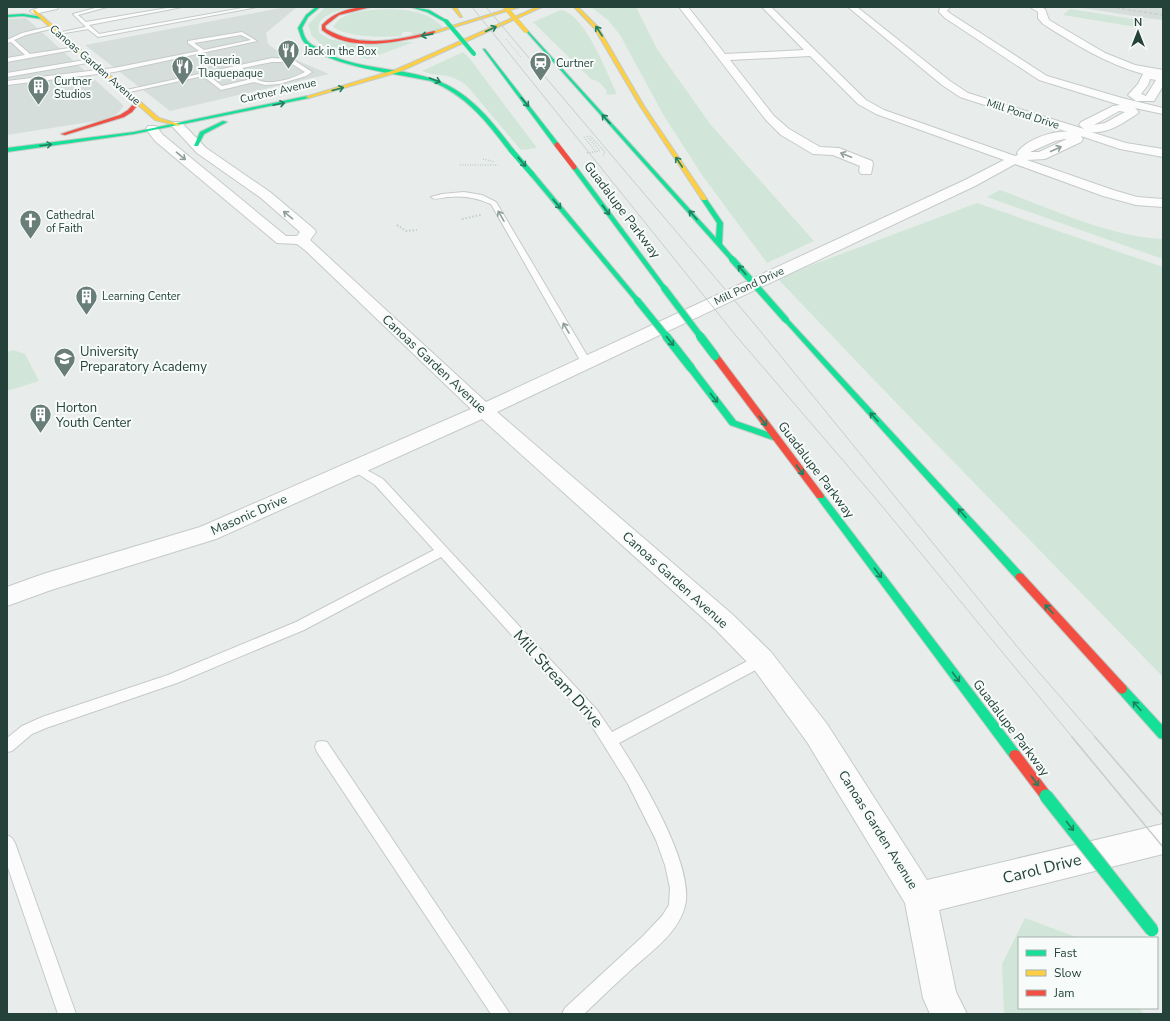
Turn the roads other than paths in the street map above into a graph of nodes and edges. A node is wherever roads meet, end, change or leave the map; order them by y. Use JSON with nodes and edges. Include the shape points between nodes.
{"nodes":[{"id":1,"x":54,"y":7,"type":"edge"},
{"id":2,"x":106,"y":7,"type":"edge"},
{"id":3,"x":180,"y":7,"type":"edge"},
{"id":4,"x":255,"y":7,"type":"edge"},
{"id":5,"x":318,"y":7,"type":"edge"},
{"id":6,"x":369,"y":7,"type":"edge"},
{"id":7,"x":413,"y":7,"type":"edge"},
{"id":8,"x":454,"y":7,"type":"edge"},
{"id":9,"x":505,"y":7,"type":"edge"},
{"id":10,"x":519,"y":7,"type":"edge"},
{"id":11,"x":540,"y":7,"type":"edge"},
{"id":12,"x":576,"y":7,"type":"edge"},
{"id":13,"x":683,"y":7,"type":"edge"},
{"id":14,"x":766,"y":7,"type":"edge"},
{"id":15,"x":852,"y":7,"type":"edge"},
{"id":16,"x":946,"y":7,"type":"edge"},
{"id":17,"x":1034,"y":7,"type":"edge"},
{"id":18,"x":170,"y":8,"type":"edge"},
{"id":19,"x":33,"y":9,"type":"edge"},
{"id":20,"x":177,"y":12,"type":"dead end"},
{"id":21,"x":7,"y":16,"type":"edge"},
{"id":22,"x":183,"y":16,"type":"dead end"},
{"id":23,"x":42,"y":18,"type":"junction"},
{"id":24,"x":188,"y":19,"type":"junction"},
{"id":25,"x":86,"y":26,"type":"junction"},
{"id":26,"x":55,"y":30,"type":"junction"},
{"id":27,"x":440,"y":40,"type":"dead end"},
{"id":28,"x":9,"y":41,"type":"edge"},
{"id":29,"x":76,"y":48,"type":"junction"},
{"id":30,"x":203,"y":52,"type":"junction"},
{"id":31,"x":814,"y":53,"type":"junction"},
{"id":32,"x":29,"y":56,"type":"junction"},
{"id":33,"x":721,"y":57,"type":"junction"},
{"id":34,"x":7,"y":60,"type":"edge"},
{"id":35,"x":91,"y":61,"type":"junction"},
{"id":36,"x":386,"y":61,"type":"dead end"},
{"id":37,"x":491,"y":62,"type":"junction"},
{"id":38,"x":238,"y":67,"type":"junction"},
{"id":39,"x":367,"y":67,"type":"junction"},
{"id":40,"x":397,"y":71,"type":"junction"},
{"id":41,"x":103,"y":72,"type":"junction"},
{"id":42,"x":353,"y":72,"type":"dead end"},
{"id":43,"x":7,"y":74,"type":"edge"},
{"id":44,"x":203,"y":74,"type":"junction"},
{"id":45,"x":1157,"y":74,"type":"edge"},
{"id":46,"x":255,"y":80,"type":"junction"},
{"id":47,"x":7,"y":83,"type":"edge"},
{"id":48,"x":125,"y":91,"type":"junction"},
{"id":49,"x":287,"y":92,"type":"dead end"},
{"id":50,"x":138,"y":102,"type":"junction"},
{"id":51,"x":1133,"y":104,"type":"junction"},
{"id":52,"x":257,"y":108,"type":"junction"},
{"id":53,"x":1163,"y":111,"type":"edge"},
{"id":54,"x":155,"y":124,"type":"junction"},
{"id":55,"x":177,"y":125,"type":"junction"},
{"id":56,"x":1080,"y":132,"type":"junction"},
{"id":57,"x":63,"y":134,"type":"junction"},
{"id":58,"x":7,"y":141,"type":"edge"},
{"id":59,"x":196,"y":145,"type":"junction"},
{"id":60,"x":7,"y":150,"type":"edge"},
{"id":61,"x":817,"y":151,"type":"junction"},
{"id":62,"x":1163,"y":153,"type":"edge"},
{"id":63,"x":1014,"y":160,"type":"junction"},
{"id":64,"x":828,"y":163,"type":"dead end"},
{"id":65,"x":866,"y":171,"type":"junction"},
{"id":66,"x":851,"y":172,"type":"dead end"},
{"id":67,"x":878,"y":175,"type":"dead end"},
{"id":68,"x":434,"y":197,"type":"dead end"},
{"id":69,"x":1163,"y":203,"type":"edge"},
{"id":70,"x":301,"y":240,"type":"junction"},
{"id":71,"x":719,"y":244,"type":"junction"},
{"id":72,"x":586,"y":362,"type":"junction"},
{"id":73,"x":484,"y":411,"type":"junction"},
{"id":74,"x":776,"y":438,"type":"junction"},
{"id":75,"x":356,"y":468,"type":"junction"},
{"id":76,"x":442,"y":551,"type":"junction"},
{"id":77,"x":7,"y":598,"type":"edge"},
{"id":78,"x":762,"y":660,"type":"junction"},
{"id":79,"x":1163,"y":734,"type":"edge"},
{"id":80,"x":611,"y":740,"type":"junction"},
{"id":81,"x":7,"y":746,"type":"edge"},
{"id":82,"x":322,"y":747,"type":"dead end"},
{"id":83,"x":1163,"y":839,"type":"edge"},
{"id":84,"x":7,"y":843,"type":"edge"},
{"id":85,"x":920,"y":898,"type":"junction"},
{"id":86,"x":1160,"y":939,"type":"dead end"},
{"id":87,"x":939,"y":1009,"type":"edge"},
{"id":88,"x":67,"y":1014,"type":"edge"},
{"id":89,"x":501,"y":1014,"type":"edge"},
{"id":90,"x":571,"y":1014,"type":"edge"}],
"edges":[{"from":1,"to":19,"type":"street"},
{"from":2,"to":25,"type":"lane","via":[[75,14]]},
{"from":3,"to":18,"type":"lane"},
{"from":4,"to":24,"type":"lane"},
{"from":5,"to":39,"type":"main road","via":[[302,22],[302,39],[328,55]]},
{"from":10,"to":6,"type":"main road","one_way":true,"via":[[446,30],[401,39],[351,40],[324,30],[323,26],[330,18]]},
{"from":7,"to":37,"type":"main road","bridge":true,"via":[[428,11],[446,21],[474,54]]},
{"from":8,"to":37,"type":"main road","name":"Guadalupe Parkway"},
{"from":71,"to":9,"type":"main road","one_way":true,"bridge":true},
{"from":10,"to":27,"type":"main road"},
{"from":40,"to":11,"type":"main road","name":"Curtner Avenue","one_way":true},
{"from":71,"to":12,"type":"main road","one_way":true,"via":[[720,223],[642,106],[596,27]]},
{"from":13,"to":33,"type":"street"},
{"from":14,"to":31,"type":"street"},
{"from":15,"to":56,"type":"street","name":"Mill Pond Drive","via":[[946,83],[964,94]]},
{"from":16,"to":51,"type":"street","via":[[943,12],[948,16],[1043,78]]},
{"from":17,"to":45,"type":"street","via":[[1042,11],[1042,18],[1046,22],[1106,57],[1123,65]]},
{"from":18,"to":20,"type":"lane"},
{"from":18,"to":25,"type":"lane"},
{"from":19,"to":23,"type":"main road","name":"Canoas Garden Avenue"},
{"from":21,"to":23,"type":"main road"},
{"from":22,"to":24,"type":"lane"},
{"from":23,"to":26,"type":"main road","name":"Canoas Garden Avenue"},
{"from":24,"to":25,"type":"lane","via":[[98,36]]},
{"from":25,"to":26,"type":"lane"},
{"from":26,"to":28,"type":"lane","via":[[24,34]]},
{"from":26,"to":29,"type":"main road","name":"Canoas Garden Avenue"},
{"from":28,"to":32,"type":"lane"},
{"from":29,"to":32,"type":"lane"},
{"from":29,"to":35,"type":"main road","name":"Canoas Garden Avenue"},
{"from":30,"to":30,"type":"lane","via":[[248,43],[255,42],[242,33],[190,42]]},
{"from":30,"to":41,"type":"lane"},
{"from":31,"to":33,"type":"street"},
{"from":31,"to":63,"type":"street","via":[[868,107]]},
{"from":32,"to":34,"type":"lane"},
{"from":33,"to":61,"type":"street","via":[[784,132]]},
{"from":35,"to":41,"type":"main road","name":"Canoas Garden Avenue"},
{"from":35,"to":43,"type":"lane"},
{"from":36,"to":39,"type":"main road"},
{"from":37,"to":74,"type":"main road","name":"Guadalupe Parkway","one_way":true,"bridge":true,"via":[[528,106]]},
{"from":38,"to":44,"type":"lane"},
{"from":38,"to":46,"type":"lane"},
{"from":38,"to":46,"type":"lane","via":[[272,60],[290,60],[309,72],[266,84],[259,84]]},
{"from":39,"to":40,"type":"main road"},
{"from":39,"to":42,"type":"main road"},
{"from":52,"to":40,"type":"main road","name":"Curtner Avenue","one_way":true,"via":[[301,99]]},
{"from":40,"to":74,"type":"main road","one_way":true,"bridge":true,"via":[[437,80],[460,93],[475,107],[636,300],[734,423]]},
{"from":41,"to":47,"type":"lane"},
{"from":41,"to":48,"type":"main road","name":"Canoas Garden Avenue"},
{"from":44,"to":46,"type":"lane","via":[[221,88]]},
{"from":44,"to":48,"type":"lane"},
{"from":45,"to":51,"type":"street","via":[[1162,79],[1150,99]]},
{"from":48,"to":50,"type":"main road","name":"Canoas Garden Avenue"},
{"from":49,"to":54,"type":"main road","name":"Curtner Avenue"},
{"from":50,"to":54,"type":"main road","name":"Canoas Garden Avenue"},
{"from":50,"to":57,"type":"main road","via":[[122,116]]},
{"from":51,"to":53,"type":"street"},
{"from":51,"to":56,"type":"street","name":"Mill Pond Drive","via":[[1133,112],[1100,129]]},
{"from":52,"to":55,"type":"main road","name":"Curtner Avenue"},
{"from":52,"to":59,"type":"main road","via":[[205,131],[198,138]]},
{"from":54,"to":55,"type":"main road","name":"Canoas Garden Avenue"},
{"from":54,"to":57,"type":"main road","name":"Curtner Avenue"},
{"from":60,"to":54,"type":"main road","name":"Curtner Avenue","one_way":true},
{"from":54,"to":70,"type":"street","name":"Canoas Garden Avenue","one_way":true,"via":[[159,138],[282,240]]},
{"from":55,"to":59,"type":"street"},
{"from":56,"to":62,"type":"street","name":"Mill Pond Drive","via":[[1124,146]]},
{"from":56,"to":63,"type":"street","name":"Mill Pond Drive","via":[[1077,139],[1041,156],[1027,156]]},
{"from":57,"to":58,"type":"main road","name":"Curtner Avenue"},
{"from":70,"to":59,"type":"street","one_way":true,"via":[[309,232],[250,184],[223,167]]},
{"from":61,"to":64,"type":"street","via":[[814,155],[816,158]]},
{"from":65,"to":61,"type":"street","one_way":true,"via":[[867,164],[863,162],[835,151]]},
{"from":63,"to":69,"type":"street","via":[[1119,196]]},
{"from":63,"to":72,"type":"street","name":"Mill Pond Drive","via":[[970,183]]},
{"from":65,"to":66,"type":"street"},
{"from":65,"to":67,"type":"street"},
{"from":72,"to":68,"type":"lane","one_way":true,"via":[[494,203],[475,195]]},
{"from":70,"to":73,"type":"street","name":"Canoas Garden Avenue"},
{"from":79,"to":71,"type":"main road","one_way":true,"bridge":true},
{"from":72,"to":73,"type":"street","name":"Mill Pond Drive"},
{"from":73,"to":75,"type":"street","name":"Masonic Drive"},
{"from":73,"to":78,"type":"street","name":"Canoas Garden Avenue","via":[[723,621]]},
{"from":74,"to":86,"type":"main road","name":"Guadalupe Parkway","one_way":true,"bridge":true,"via":[[1046,796]]},
{"from":75,"to":76,"type":"lane","name":"Mill Stream Drive","via":[[379,482]]},
{"from":75,"to":77,"type":"street","name":"Masonic Drive","via":[[208,534],[43,583]]},
{"from":76,"to":80,"type":"lane","name":"Mill Stream Drive","via":[[592,714]]},
{"from":76,"to":81,"type":"lane","via":[[300,626],[172,679],[42,723],[26,730]]},
{"from":78,"to":80,"type":"lane"},
{"from":78,"to":85,"type":"street","name":"Canoas Garden Avenue","via":[[817,733]]},
{"from":80,"to":90,"type":"lane","name":"Mill Stream Drive","via":[[660,832],[678,879],[677,905],[663,929]]},
{"from":82,"to":89,"type":"lane"},
{"from":83,"to":85,"type":"street","name":"Carol Drive"},
{"from":84,"to":88,"type":"lane"},
{"from":85,"to":87,"type":"street","name":"Canoas Garden Avenue"}]}
